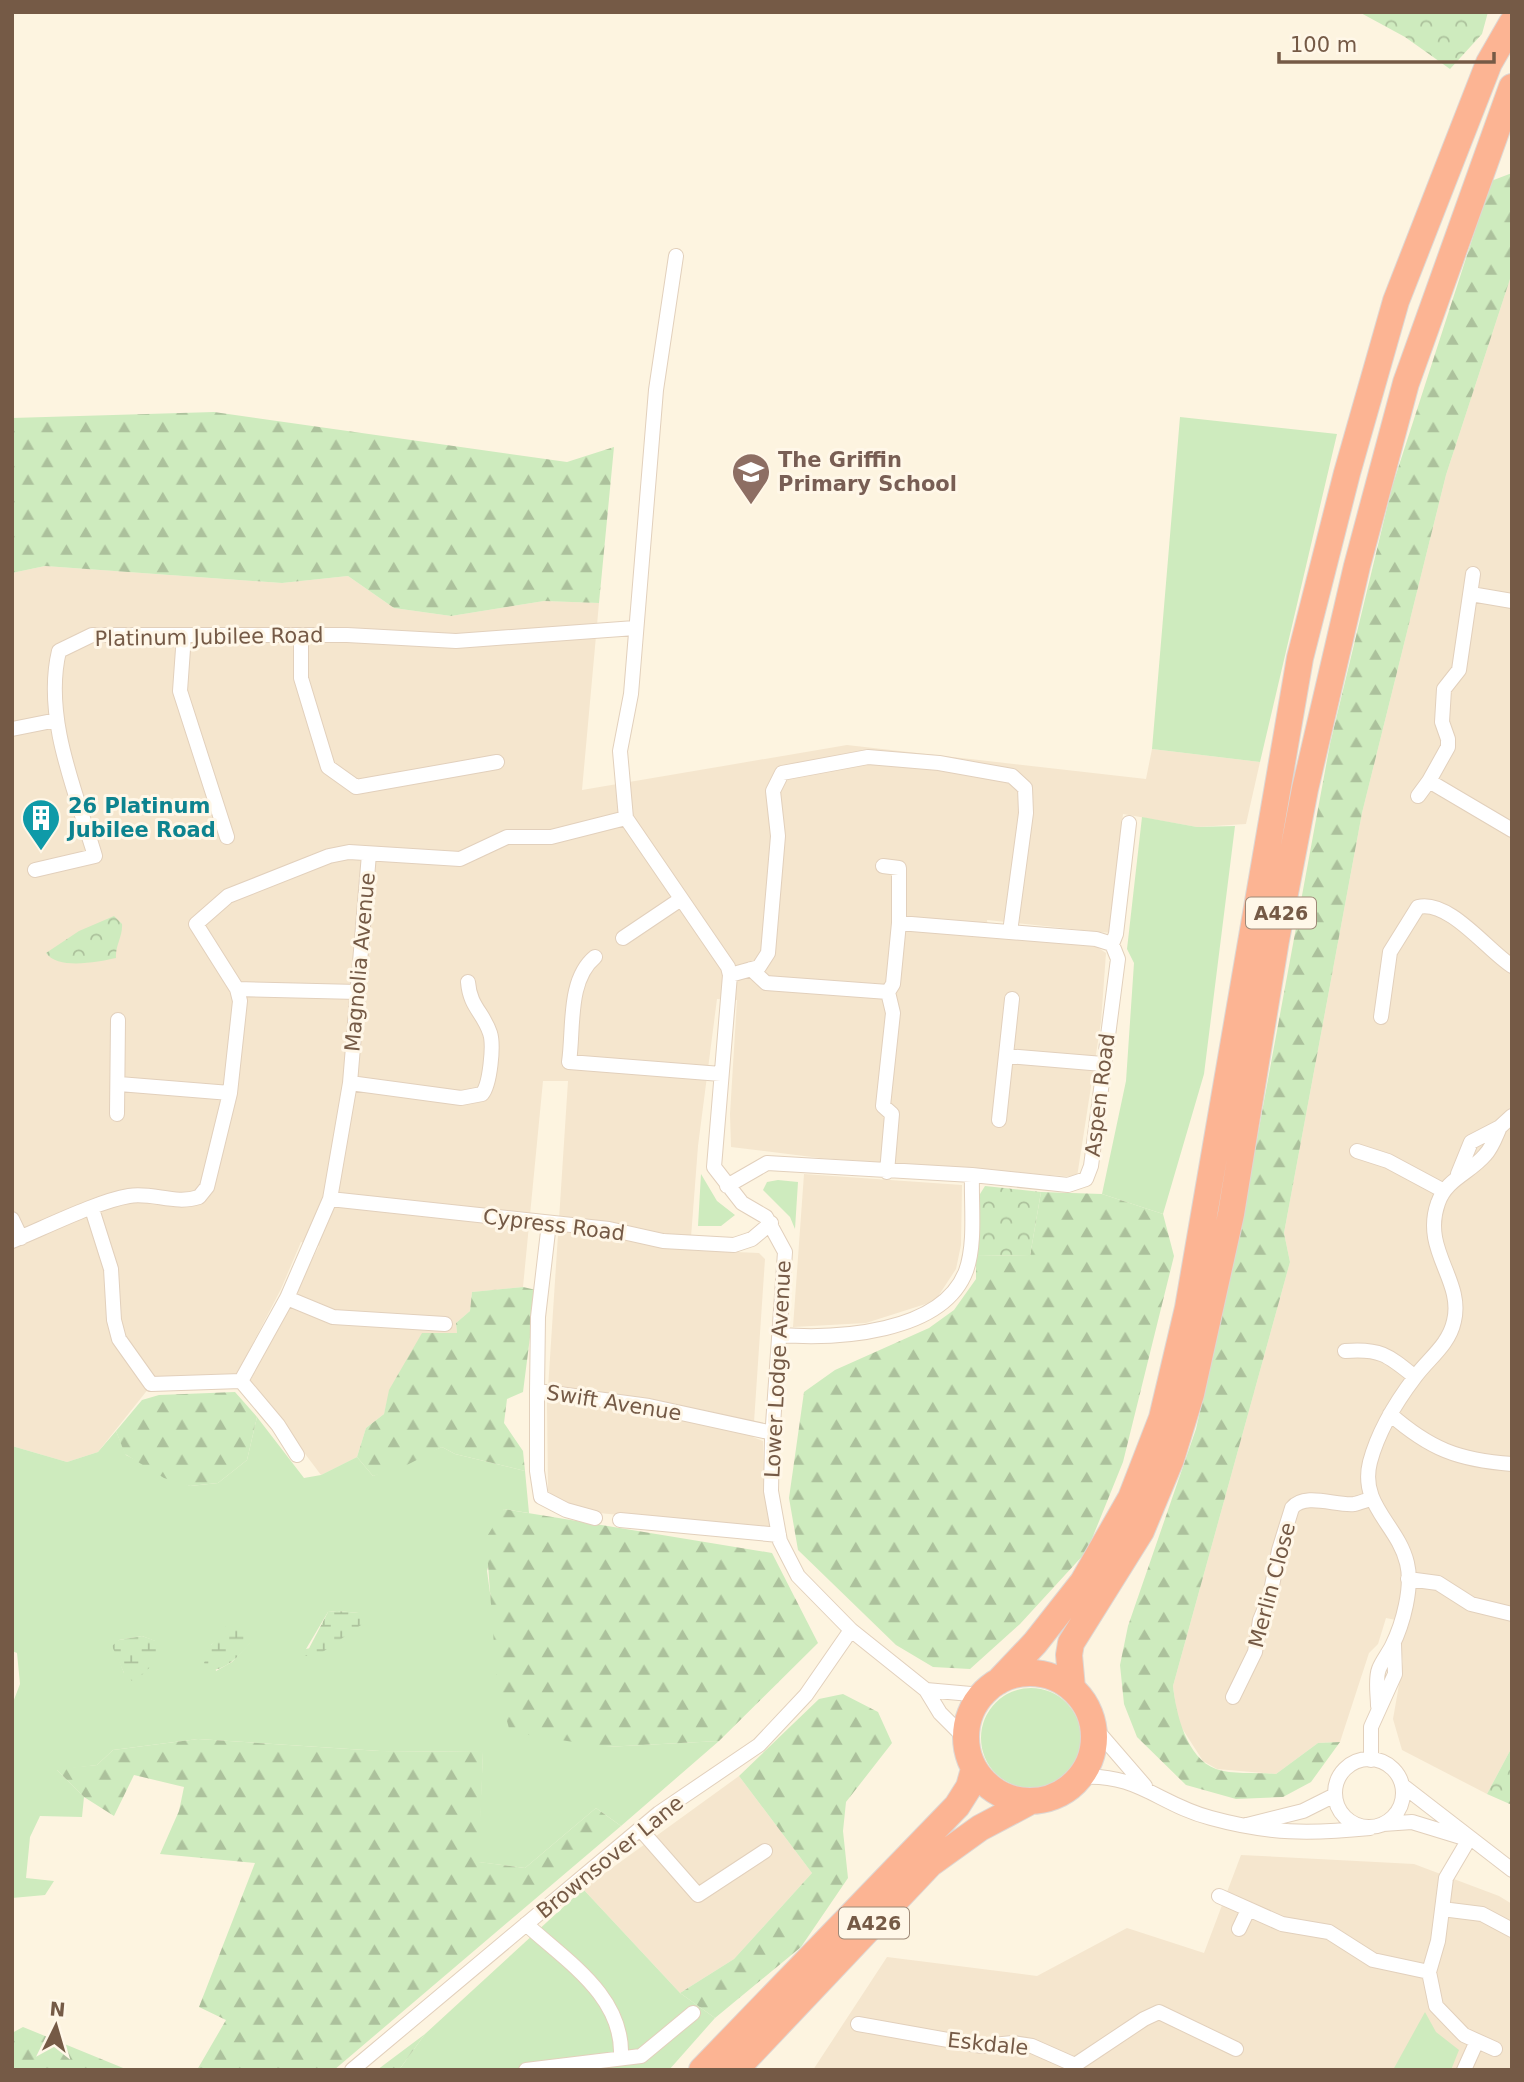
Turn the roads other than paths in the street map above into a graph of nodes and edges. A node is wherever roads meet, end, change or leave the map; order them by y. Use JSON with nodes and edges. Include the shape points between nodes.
{"nodes":[{"id":1,"x":1512,"y":23,"type":"edge"},
{"id":2,"x":1503,"y":108,"type":"edge"},
{"id":3,"x":676,"y":256,"type":"dead end"},
{"id":4,"x":1473,"y":574,"type":"dead end"},
{"id":5,"x":1471,"y":594,"type":"junction"},
{"id":6,"x":1512,"y":601,"type":"edge"},
{"id":7,"x":635,"y":628,"type":"junction"},
{"id":8,"x":184,"y":635,"type":"junction"},
{"id":9,"x":301,"y":635,"type":"junction"},
{"id":10,"x":57,"y":720,"type":"junction"},
{"id":11,"x":12,"y":729,"type":"edge"},
{"id":12,"x":497,"y":762,"type":"dead end"},
{"id":13,"x":1429,"y":781,"type":"junction"},
{"id":14,"x":1418,"y":796,"type":"dead end"},
{"id":15,"x":626,"y":818,"type":"junction"},
{"id":16,"x":1129,"y":823,"type":"dead end"},
{"id":17,"x":1512,"y":830,"type":"edge"},
{"id":18,"x":227,"y":837,"type":"dead end"},
{"id":19,"x":369,"y":854,"type":"junction"},
{"id":20,"x":883,"y":866,"type":"dead end"},
{"id":21,"x":35,"y":870,"type":"dead end"},
{"id":22,"x":681,"y":899,"type":"junction"},
{"id":23,"x":899,"y":923,"type":"junction"},
{"id":24,"x":1010,"y":932,"type":"junction"},
{"id":25,"x":623,"y":938,"type":"dead end"},
{"id":26,"x":1112,"y":944,"type":"junction"},
{"id":27,"x":595,"y":957,"type":"dead end"},
{"id":28,"x":1512,"y":967,"type":"edge"},
{"id":29,"x":751,"y":969,"type":"junction"},
{"id":30,"x":730,"y":975,"type":"junction"},
{"id":31,"x":468,"y":982,"type":"dead end"},
{"id":32,"x":237,"y":989,"type":"junction"},
{"id":33,"x":358,"y":992,"type":"junction"},
{"id":34,"x":888,"y":992,"type":"junction"},
{"id":35,"x":1012,"y":999,"type":"dead end"},
{"id":36,"x":1381,"y":1017,"type":"dead end"},
{"id":37,"x":118,"y":1020,"type":"dead end"},
{"id":38,"x":1006,"y":1056,"type":"junction"},
{"id":39,"x":1103,"y":1064,"type":"junction"},
{"id":40,"x":720,"y":1074,"type":"junction"},
{"id":41,"x":350,"y":1083,"type":"junction"},
{"id":42,"x":119,"y":1084,"type":"junction"},
{"id":43,"x":230,"y":1093,"type":"junction"},
{"id":44,"x":117,"y":1114,"type":"dead end"},
{"id":45,"x":1512,"y":1116,"type":"edge"},
{"id":46,"x":999,"y":1121,"type":"dead end"},
{"id":47,"x":1357,"y":1151,"type":"dead end"},
{"id":48,"x":887,"y":1172,"type":"junction"},
{"id":49,"x":972,"y":1175,"type":"junction"},
{"id":50,"x":727,"y":1186,"type":"junction"},
{"id":51,"x":1444,"y":1191,"type":"junction"},
{"id":52,"x":330,"y":1199,"type":"junction"},
{"id":53,"x":92,"y":1209,"type":"junction"},
{"id":54,"x":12,"y":1219,"type":"edge"},
{"id":55,"x":549,"y":1223,"type":"junction"},
{"id":56,"x":771,"y":1223,"type":"junction"},
{"id":57,"x":17,"y":1239,"type":"edge"},
{"id":58,"x":287,"y":1298,"type":"junction"},
{"id":59,"x":445,"y":1324,"type":"dead end"},
{"id":60,"x":779,"y":1335,"type":"junction"},
{"id":61,"x":1345,"y":1351,"type":"dead end"},
{"id":62,"x":1415,"y":1377,"type":"junction"},
{"id":63,"x":241,"y":1381,"type":"junction"},
{"id":64,"x":537,"y":1391,"type":"junction"},
{"id":65,"x":1390,"y":1414,"type":"junction"},
{"id":66,"x":772,"y":1433,"type":"junction"},
{"id":67,"x":297,"y":1455,"type":"dead end"},
{"id":68,"x":1512,"y":1464,"type":"edge"},
{"id":69,"x":1371,"y":1499,"type":"junction"},
{"id":70,"x":595,"y":1518,"type":"dead end"},
{"id":71,"x":620,"y":1520,"type":"dead end"},
{"id":72,"x":779,"y":1535,"type":"junction"},
{"id":73,"x":1408,"y":1579,"type":"junction"},
{"id":74,"x":1512,"y":1614,"type":"edge"},
{"id":75,"x":851,"y":1630,"type":"junction"},
{"id":76,"x":990,"y":1688,"type":"junction"},
{"id":77,"x":1072,"y":1688,"type":"junction"},
{"id":78,"x":926,"y":1690,"type":"junction"},
{"id":79,"x":1233,"y":1697,"type":"dead end"},
{"id":80,"x":1094,"y":1727,"type":"junction"},
{"id":81,"x":966,"y":1739,"type":"junction"},
{"id":82,"x":1371,"y":1760,"type":"junction"},
{"id":83,"x":975,"y":1769,"type":"junction"},
{"id":84,"x":1081,"y":1777,"type":"junction"},
{"id":85,"x":1402,"y":1785,"type":"junction"},
{"id":86,"x":1146,"y":1787,"type":"junction"},
{"id":87,"x":1335,"y":1795,"type":"junction"},
{"id":88,"x":1031,"y":1801,"type":"junction"},
{"id":89,"x":1246,"y":1825,"type":"junction"},
{"id":90,"x":1376,"y":1826,"type":"junction"},
{"id":91,"x":640,"y":1829,"type":"junction"},
{"id":92,"x":1469,"y":1839,"type":"junction"},
{"id":93,"x":765,"y":1851,"type":"dead end"},
{"id":94,"x":1512,"y":1870,"type":"edge"},
{"id":95,"x":1219,"y":1896,"type":"dead end"},
{"id":96,"x":1442,"y":1909,"type":"junction"},
{"id":97,"x":1248,"y":1910,"type":"junction"},
{"id":98,"x":526,"y":1924,"type":"junction"},
{"id":99,"x":1239,"y":1930,"type":"dead end"},
{"id":100,"x":1512,"y":1930,"type":"edge"},
{"id":101,"x":1429,"y":1972,"type":"junction"},
{"id":102,"x":694,"y":2013,"type":"dead end"},
{"id":103,"x":858,"y":2024,"type":"dead end"},
{"id":104,"x":1477,"y":2041,"type":"junction"},
{"id":105,"x":1236,"y":2049,"type":"dead end"},
{"id":106,"x":1494,"y":2049,"type":"dead end"},
{"id":107,"x":621,"y":2057,"type":"junction"},
{"id":108,"x":1074,"y":2067,"type":"edge"},
{"id":109,"x":352,"y":2070,"type":"edge"},
{"id":110,"x":526,"y":2070,"type":"edge"},
{"id":111,"x":702,"y":2070,"type":"edge"},
{"id":112,"x":735,"y":2070,"type":"edge"},
{"id":113,"x":1464,"y":2070,"type":"edge"}],
"edges":[{"from":1,"to":76,"type":"highway","number":"A426","via":[[1489,63],[1396,301],[1300,658],[1188,1308],[1162,1418],[1131,1498],[1083,1582],[1035,1643]]},
{"from":2,"to":77,"type":"highway","number":"A426","via":[[1406,383],[1357,566],[1305,789],[1231,1214],[1191,1394],[1141,1531],[1071,1643]]},
{"from":3,"to":7,"type":"street","via":[[649,452]]},
{"from":4,"to":5,"type":"street"},
{"from":5,"to":6,"type":"street"},
{"from":5,"to":13,"type":"street","via":[[1459,670],[1444,689],[1441,722],[1448,747]]},
{"from":7,"to":9,"type":"street","name":"Platinum Jubilee Road","via":[[456,641]]},
{"from":7,"to":15,"type":"street","via":[[631,694],[620,751]]},
{"from":8,"to":9,"type":"street","name":"Platinum Jubilee Road"},
{"from":8,"to":10,"type":"street","name":"Platinum Jubilee Road","via":[[92,635],[58,651],[53,676]]},
{"from":8,"to":18,"type":"street","via":[[180,691]]},
{"from":9,"to":12,"type":"street","via":[[300,678],[328,767],[356,787]]},
{"from":10,"to":11,"type":"street"},
{"from":10,"to":21,"type":"street","name":"Platinum Jubilee Road","via":[[95,856]]},
{"from":13,"to":14,"type":"street"},
{"from":13,"to":17,"type":"street"},
{"from":15,"to":19,"type":"street","name":"Magnolia Avenue","via":[[551,837],[507,837],[460,859]]},
{"from":15,"to":22,"type":"street"},
{"from":16,"to":26,"type":"street","name":"Aspen Road"},
{"from":19,"to":32,"type":"street","via":[[329,856],[259,881],[228,896],[196,924]]},
{"from":19,"to":33,"type":"street","name":"Magnolia Avenue"},
{"from":20,"to":23,"type":"street","via":[[899,868]]},
{"from":22,"to":25,"type":"street"},
{"from":22,"to":30,"type":"street"},
{"from":23,"to":24,"type":"street"},
{"from":23,"to":34,"type":"street","via":[[893,984]]},
{"from":24,"to":26,"type":"street"},
{"from":24,"to":29,"type":"street","via":[[1026,813],[1025,788],[1012,776],[868,757],[782,772],[775,781],[778,836],[768,953],[760,967]]},
{"from":26,"to":39,"type":"street","name":"Aspen Road","via":[[1118,959]]},
{"from":27,"to":40,"type":"street","via":[[583,967],[577,987],[569,1062]]},
{"from":28,"to":36,"type":"street","via":[[1440,909],[1418,907],[1390,952]]},
{"from":29,"to":30,"type":"street"},
{"from":29,"to":34,"type":"street","via":[[766,983]]},
{"from":30,"to":40,"type":"street"},
{"from":31,"to":41,"type":"street","via":[[472,1004],[491,1036],[489,1081],[482,1094],[461,1098]]},
{"from":32,"to":33,"type":"street"},
{"from":32,"to":43,"type":"street","via":[[240,1001]]},
{"from":33,"to":41,"type":"street","name":"Magnolia Avenue"},
{"from":34,"to":48,"type":"street","via":[[893,1013],[883,1106],[892,1114]]},
{"from":35,"to":38,"type":"street"},
{"from":37,"to":42,"type":"street"},
{"from":38,"to":39,"type":"street"},
{"from":38,"to":46,"type":"street"},
{"from":39,"to":49,"type":"street","name":"Aspen Road","via":[[1087,1179],[1068,1185]]},
{"from":40,"to":50,"type":"street","via":[[714,1167]]},
{"from":41,"to":52,"type":"street","name":"Magnolia Avenue"},
{"from":42,"to":43,"type":"street"},
{"from":42,"to":44,"type":"street"},
{"from":43,"to":53,"type":"street","via":[[207,1187],[199,1196],[173,1201],[134,1195]]},
{"from":45,"to":51,"type":"street","via":[[1471,1142],[1457,1175]]},
{"from":47,"to":51,"type":"street","via":[[1388,1161]]},
{"from":48,"to":49,"type":"street","name":"Aspen Road"},
{"from":48,"to":50,"type":"street","name":"Aspen Road","via":[[766,1163]]},
{"from":49,"to":60,"type":"street","via":[[966,1270],[954,1292],[939,1305],[908,1323],[813,1337]]},
{"from":50,"to":56,"type":"street"},
{"from":51,"to":62,"type":"street","via":[[1433,1232],[1453,1292],[1455,1321],[1446,1340]]},
{"from":52,"to":55,"type":"street","name":"Cypress Road"},
{"from":52,"to":58,"type":"street","name":"Magnolia Avenue"},
{"from":53,"to":57,"type":"street"},
{"from":53,"to":63,"type":"street","via":[[111,1269],[114,1320],[120,1339],[151,1384]]},
{"from":54,"to":57,"type":"street"},
{"from":55,"to":56,"type":"street","name":"Cypress Road","via":[[663,1241],[734,1245],[752,1239]]},
{"from":55,"to":64,"type":"street","name":"Swift Avenue","via":[[538,1317]]},
{"from":56,"to":60,"type":"street","name":"Lower Lodge Avenue","via":[[785,1252]]},
{"from":58,"to":59,"type":"street","via":[[333,1317]]},
{"from":58,"to":63,"type":"street","name":"Magnolia Avenue"},
{"from":60,"to":66,"type":"street","name":"Lower Lodge Avenue"},
{"from":61,"to":62,"type":"street","via":[[1371,1349],[1391,1357]]},
{"from":62,"to":65,"type":"street"},
{"from":63,"to":67,"type":"street"},
{"from":64,"to":66,"type":"street","name":"Swift Avenue","via":[[649,1406]]},
{"from":64,"to":70,"type":"street","via":[[541,1497]]},
{"from":65,"to":68,"type":"street","via":[[1419,1439],[1451,1455]]},
{"from":65,"to":69,"type":"street","via":[[1369,1464]]},
{"from":66,"to":72,"type":"street","name":"Lower Lodge Avenue","via":[[771,1491]]},
{"from":69,"to":73,"type":"street","via":[[1399,1542]]},
{"from":69,"to":79,"type":"street","name":"Merlin Close","via":[[1355,1504],[1308,1500],[1292,1508],[1255,1652]]},
{"from":71,"to":72,"type":"street"},
{"from":72,"to":75,"type":"street","name":"Lower Lodge Avenue","via":[[798,1576]]},
{"from":73,"to":74,"type":"street","via":[[1438,1583],[1471,1604]]},
{"from":73,"to":82,"type":"street","via":[[1394,1643],[1395,1674],[1371,1727]]},
{"from":75,"to":78,"type":"street","name":"Lower Lodge Avenue"},
{"from":75,"to":91,"type":"street","name":"Brownsover Lane","via":[[806,1695],[759,1745]]},
{"from":76,"to":77,"type":"highway","via":[[1017,1674],[1037,1673]]},
{"from":76,"to":78,"type":"street"},
{"from":76,"to":81,"type":"highway","via":[[973,1708]]},
{"from":77,"to":80,"type":"highway"},
{"from":78,"to":81,"type":"street","name":"Lower Lodge Avenue","via":[[940,1713]]},
{"from":80,"to":84,"type":"highway","via":[[1090,1762]]},
{"from":80,"to":86,"type":"street"},
{"from":81,"to":83,"type":"highway"},
{"from":82,"to":85,"type":"street","via":[[1393,1770]]},
{"from":82,"to":87,"type":"street","via":[[1345,1769],[1335,1785]]},
{"from":83,"to":88,"type":"highway","via":[[999,1793]]},
{"from":83,"to":111,"type":"highway","number":"A426","via":[[957,1806]]},
{"from":84,"to":86,"type":"street","via":[[1110,1776]]},
{"from":84,"to":88,"type":"highway","via":[[1059,1794]]},
{"from":85,"to":90,"type":"street","via":[[1395,1815]]},
{"from":85,"to":92,"type":"street"},
{"from":86,"to":89,"type":"street","via":[[1177,1806]]},
{"from":87,"to":89,"type":"street","via":[[1303,1811]]},
{"from":87,"to":90,"type":"street","via":[[1345,1818],[1356,1825]]},
{"from":88,"to":112,"type":"highway","number":"A426","via":[[979,1828],[930,1864]]},
{"from":89,"to":90,"type":"street","via":[[1268,1832],[1310,1834]]},
{"from":90,"to":92,"type":"street","via":[[1412,1822]]},
{"from":91,"to":93,"type":"street","via":[[698,1895]]},
{"from":91,"to":98,"type":"street","name":"Brownsover Lane"},
{"from":92,"to":94,"type":"street"},
{"from":92,"to":96,"type":"street","via":[[1446,1878]]},
{"from":95,"to":97,"type":"street"},
{"from":96,"to":100,"type":"street","via":[[1482,1914]]},
{"from":96,"to":101,"type":"street"},
{"from":97,"to":99,"type":"street"},
{"from":97,"to":101,"type":"street","via":[[1282,1924],[1329,1932],[1382,1963]]},
{"from":98,"to":107,"type":"street","via":[[602,1994],[622,2038]]},
{"from":98,"to":109,"type":"street","name":"Brownsover Lane"},
{"from":101,"to":104,"type":"street","via":[[1436,2006],[1464,2035]]},
{"from":102,"to":107,"type":"street","via":[[641,2056]]},
{"from":103,"to":108,"type":"street","name":"Eskdale","via":[[982,2046],[1032,2046]]},
{"from":104,"to":106,"type":"street"},
{"from":104,"to":113,"type":"street"},
{"from":105,"to":108,"type":"street","via":[[1159,2012]]},
{"from":107,"to":110,"type":"street"}]}
